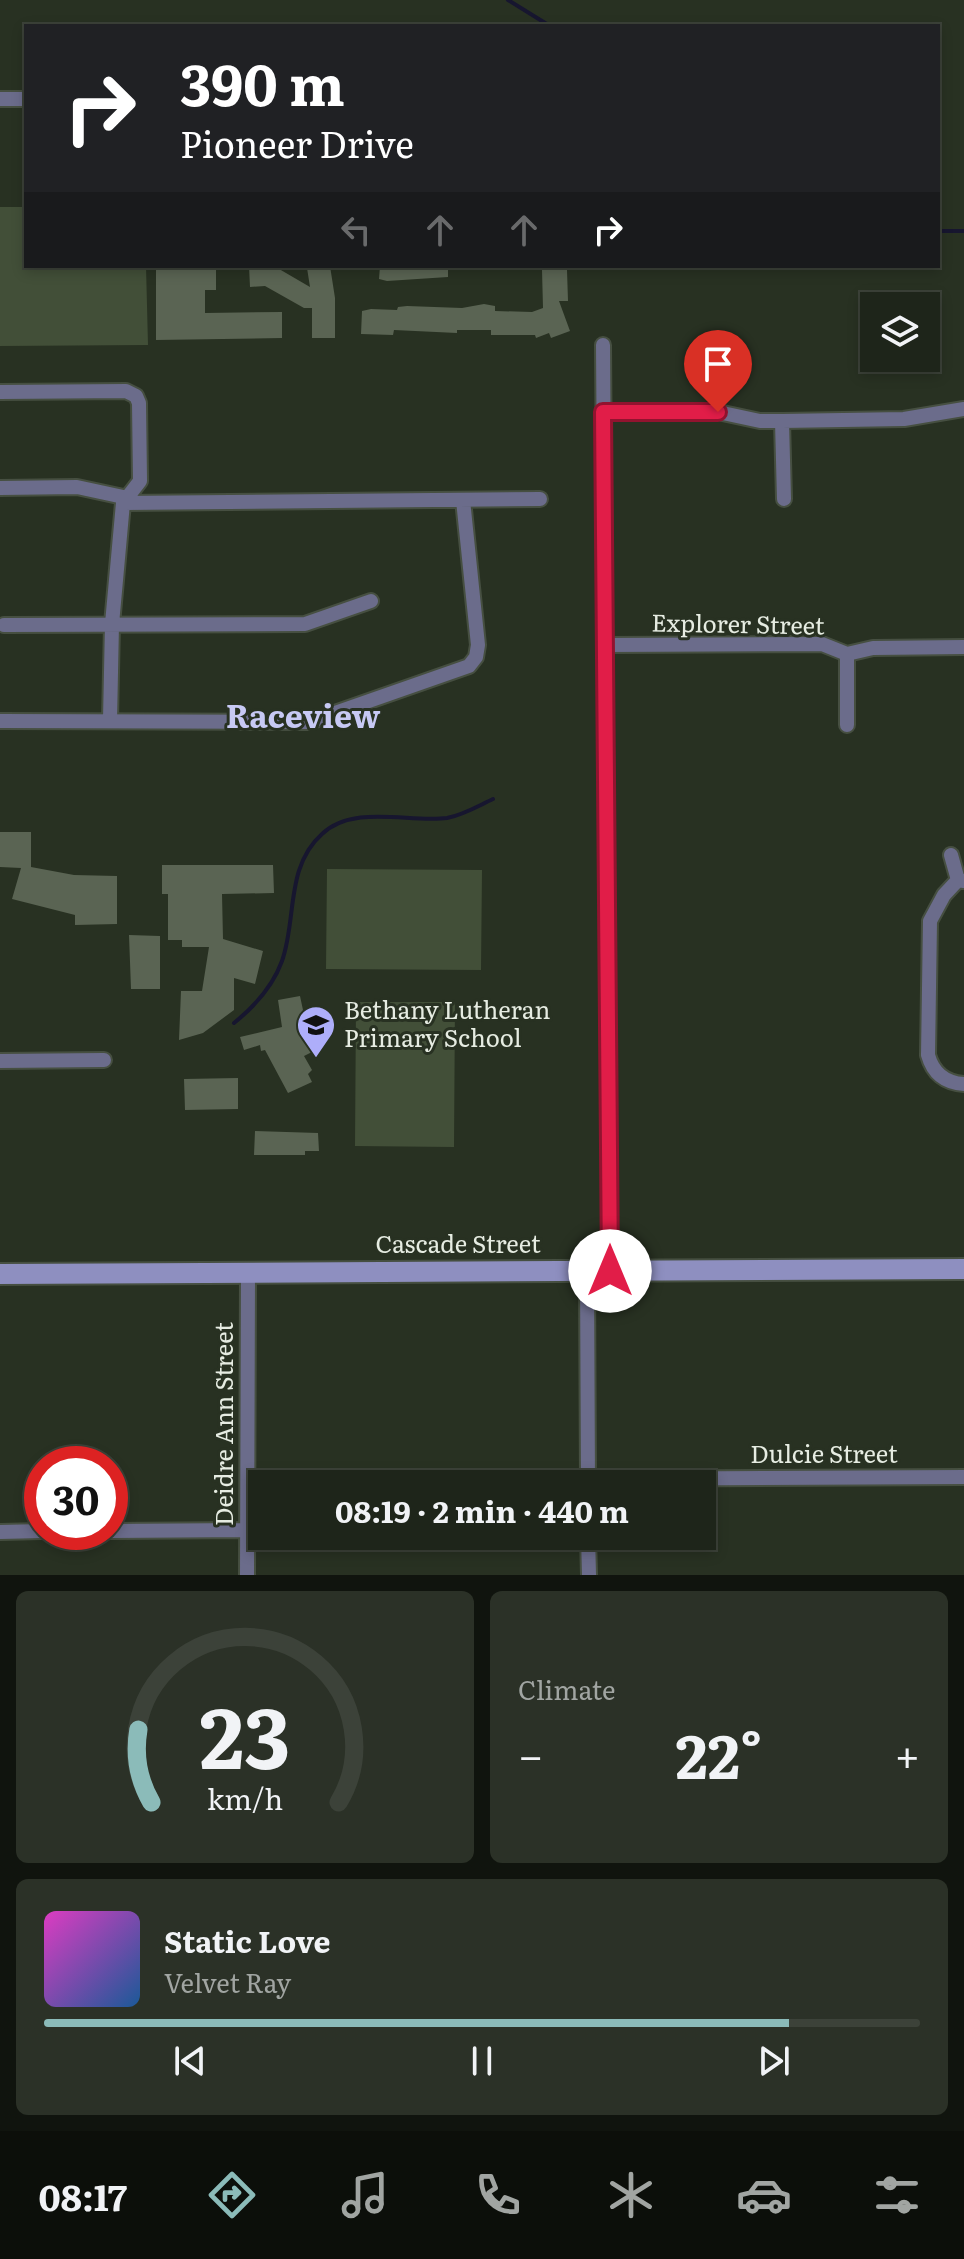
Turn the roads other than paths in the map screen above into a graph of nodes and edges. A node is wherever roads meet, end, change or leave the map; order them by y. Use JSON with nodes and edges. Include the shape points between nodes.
{"nodes":[{"id":1,"x":0,"y":99,"type":"edge"},
{"id":2,"x":24,"y":99,"type":"edge"},
{"id":3,"x":603,"y":345,"type":"dead end"},
{"id":4,"x":0,"y":392,"type":"edge"},
{"id":5,"x":964,"y":409,"type":"edge"},
{"id":6,"x":603,"y":412,"type":"junction"},
{"id":7,"x":782,"y":421,"type":"junction"},
{"id":8,"x":0,"y":488,"type":"edge"},
{"id":9,"x":540,"y":499,"type":"dead end"},
{"id":10,"x":784,"y":499,"type":"dead end"},
{"id":11,"x":126,"y":500,"type":"junction"},
{"id":12,"x":463,"y":500,"type":"junction"},
{"id":13,"x":371,"y":601,"type":"dead end"},
{"id":14,"x":112,"y":624,"type":"junction"},
{"id":15,"x":4,"y":625,"type":"dead end"},
{"id":16,"x":605,"y":645,"type":"junction"},
{"id":17,"x":964,"y":647,"type":"edge"},
{"id":18,"x":847,"y":654,"type":"junction"},
{"id":19,"x":110,"y":720,"type":"junction"},
{"id":20,"x":0,"y":721,"type":"edge"},
{"id":21,"x":847,"y":725,"type":"dead end"},
{"id":22,"x":951,"y":855,"type":"dead end"},
{"id":23,"x":961,"y":880,"type":"edge"},
{"id":24,"x":104,"y":1060,"type":"dead end"},
{"id":25,"x":0,"y":1061,"type":"edge"},
{"id":26,"x":964,"y":1084,"type":"edge"},
{"id":27,"x":964,"y":1269,"type":"edge"},
{"id":28,"x":587,"y":1270,"type":"junction"},
{"id":29,"x":610,"y":1271,"type":"junction"},
{"id":30,"x":248,"y":1272,"type":"junction"},
{"id":31,"x":0,"y":1274,"type":"edge"},
{"id":32,"x":588,"y":1470,"type":"edge"},
{"id":33,"x":964,"y":1477,"type":"edge"},
{"id":34,"x":716,"y":1480,"type":"edge"},
{"id":35,"x":247,"y":1530,"type":"junction"},
{"id":36,"x":24,"y":1531,"type":"edge"},
{"id":37,"x":128,"y":1531,"type":"edge"},
{"id":38,"x":0,"y":1532,"type":"edge"},
{"id":39,"x":588,"y":1550,"type":"edge"},
{"id":40,"x":247,"y":1575,"type":"edge"},
{"id":41,"x":589,"y":1575,"type":"edge"}],
"edges":[{"from":1,"to":2,"type":"street"},
{"from":3,"to":6,"type":"street"},
{"from":4,"to":11,"type":"street","via":[[126,391],[136,396],[140,481]]},
{"from":5,"to":7,"type":"street","via":[[904,419]]},
{"from":6,"to":7,"type":"street","via":[[718,412]]},
{"from":6,"to":16,"type":"street"},
{"from":7,"to":10,"type":"street"},
{"from":8,"to":11,"type":"street","via":[[77,487]]},
{"from":9,"to":12,"type":"street"},
{"from":11,"to":12,"type":"street"},
{"from":11,"to":14,"type":"street"},
{"from":12,"to":19,"type":"street","via":[[478,645],[469,666],[309,722]]},
{"from":13,"to":14,"type":"street","via":[[305,624]]},
{"from":14,"to":15,"type":"street"},
{"from":14,"to":19,"type":"street"},
{"from":16,"to":18,"type":"street","name":"Explorer Street","via":[[822,644]]},
{"from":16,"to":29,"type":"street"},
{"from":17,"to":18,"type":"street","name":"Explorer Street","via":[[873,648]]},
{"from":18,"to":21,"type":"street"},
{"from":19,"to":20,"type":"street"},
{"from":22,"to":23,"type":"street"},
{"from":23,"to":26,"type":"street","via":[[944,895],[930,921],[928,1055],[937,1074]]},
{"from":24,"to":25,"type":"street"},
{"from":27,"to":29,"type":"main road","name":"Cascade Street"},
{"from":28,"to":29,"type":"main road","name":"Cascade Street"},
{"from":28,"to":30,"type":"main road","name":"Cascade Street"},
{"from":28,"to":32,"type":"street"},
{"from":30,"to":31,"type":"main road","name":"Cascade Street"},
{"from":30,"to":35,"type":"street","name":"Deidre Ann Street"},
{"from":33,"to":34,"type":"street","name":"Dulcie Street"},
{"from":35,"to":37,"type":"street"},
{"from":35,"to":40,"type":"street","name":"Deidre Ann Street"},
{"from":36,"to":38,"type":"street"},
{"from":39,"to":41,"type":"street"}]}
